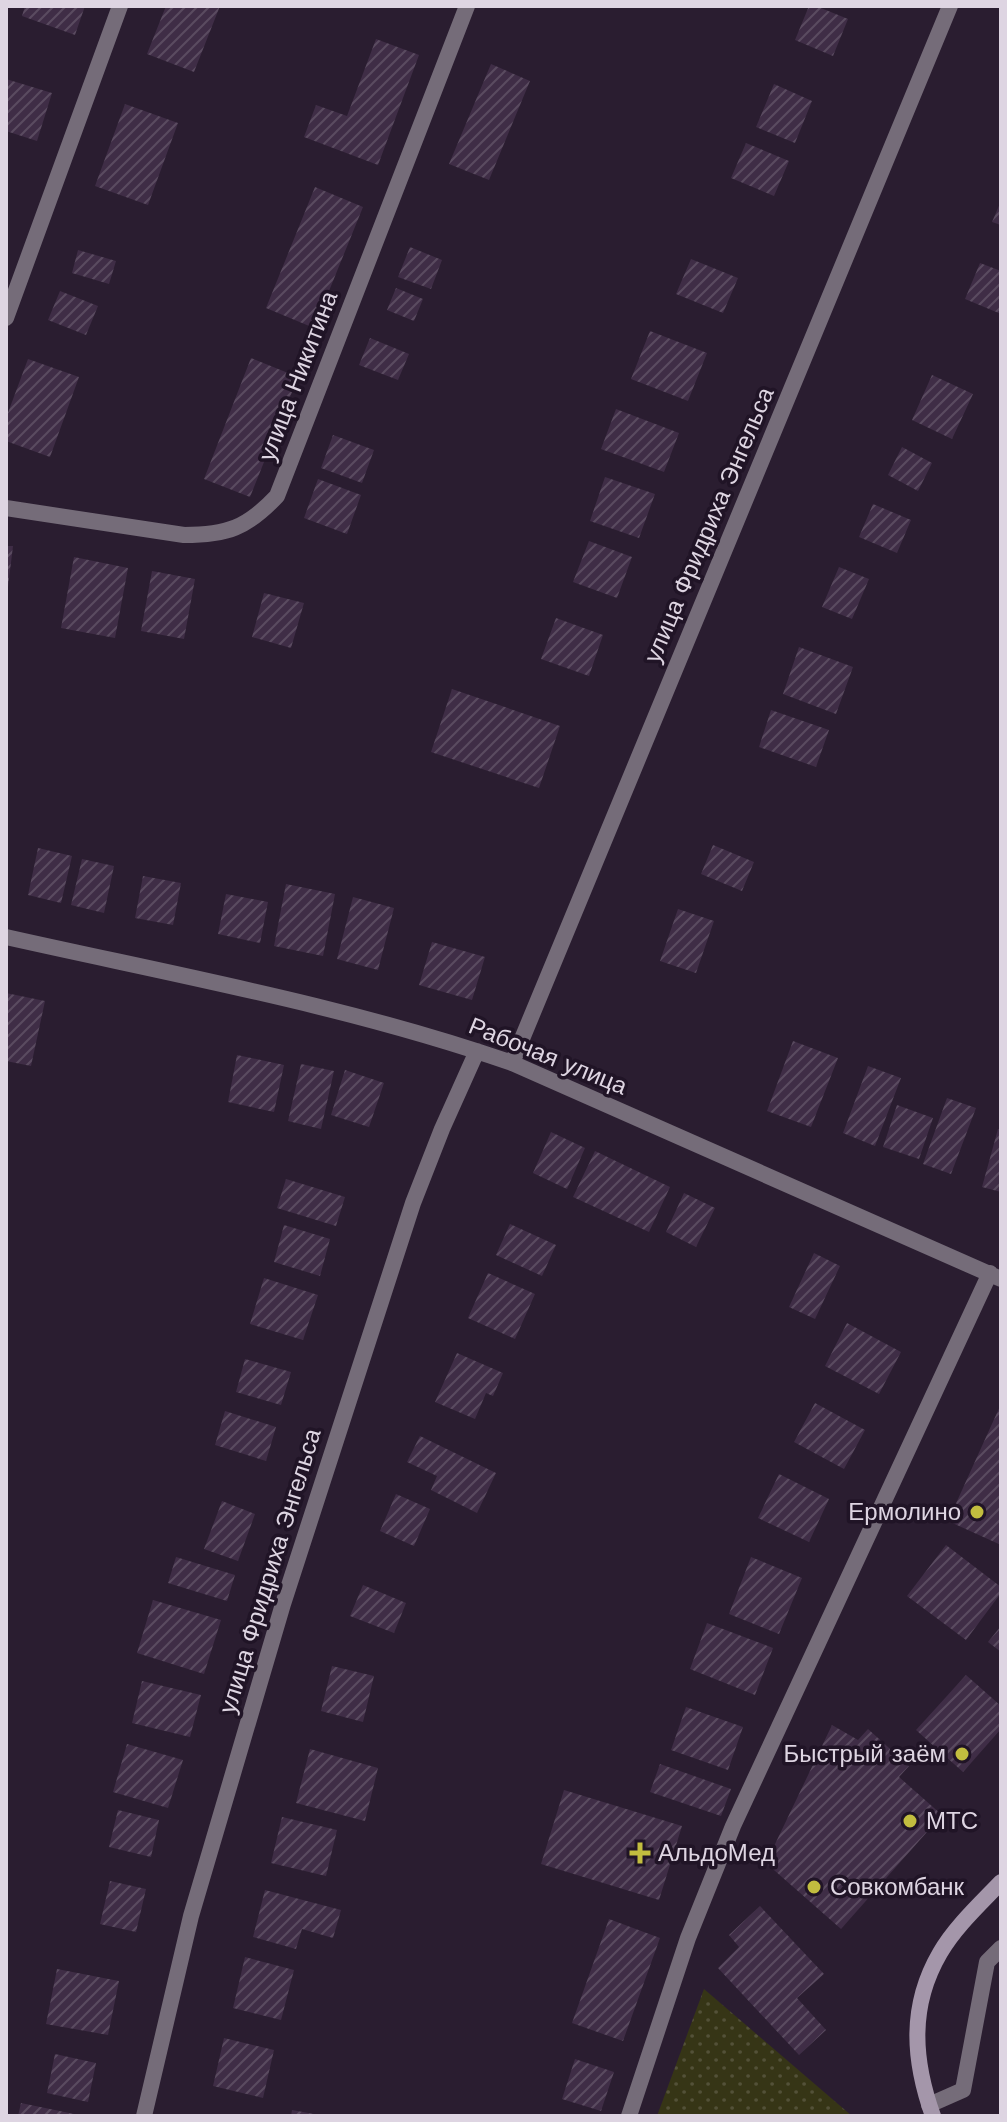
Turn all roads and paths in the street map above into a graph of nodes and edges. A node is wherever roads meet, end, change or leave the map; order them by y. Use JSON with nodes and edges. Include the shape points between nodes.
{"nodes":[{"id":1,"x":120,"y":6,"type":"edge"},
{"id":2,"x":467,"y":6,"type":"edge"},
{"id":3,"x":950,"y":6,"type":"edge"},
{"id":4,"x":6,"y":318,"type":"edge"},
{"id":5,"x":6,"y":508,"type":"edge"},
{"id":6,"x":6,"y":937,"type":"edge"},
{"id":7,"x":477,"y":1051,"type":"junction"},
{"id":8,"x":512,"y":1063,"type":"junction"},
{"id":9,"x":995,"y":1276,"type":"edge"},
{"id":10,"x":1001,"y":1882,"type":"edge"},
{"id":11,"x":1001,"y":1948,"type":"edge"},
{"id":12,"x":931,"y":2111,"type":"edge"},
{"id":13,"x":144,"y":2116,"type":"edge"},
{"id":14,"x":629,"y":2116,"type":"edge"}],
"edges":[{"from":1,"to":4,"type":"street"},
{"from":2,"to":5,"type":"street","name":"улица Никитина","via":[[277,496],[239,528],[214,535]]},
{"from":3,"to":8,"type":"street","name":"улица Фридриха Энгельса"},
{"from":6,"to":7,"type":"street","name":"Рабочая улица","via":[[373,1020]]},
{"from":7,"to":8,"type":"street","name":"Рабочая улица"},
{"from":7,"to":13,"type":"street","name":"улица Фридриха Энгельса","via":[[413,1203],[283,1604],[191,1916]]},
{"from":8,"to":9,"type":"street","name":"Рабочая улица"},
{"from":9,"to":14,"type":"street","via":[[733,1826],[688,1938]]},
{"from":10,"to":12,"type":"main road","via":[[940,1952],[923,1991],[918,2068]]},
{"from":11,"to":12,"type":"street","via":[[987,1962],[963,2090]]}]}
